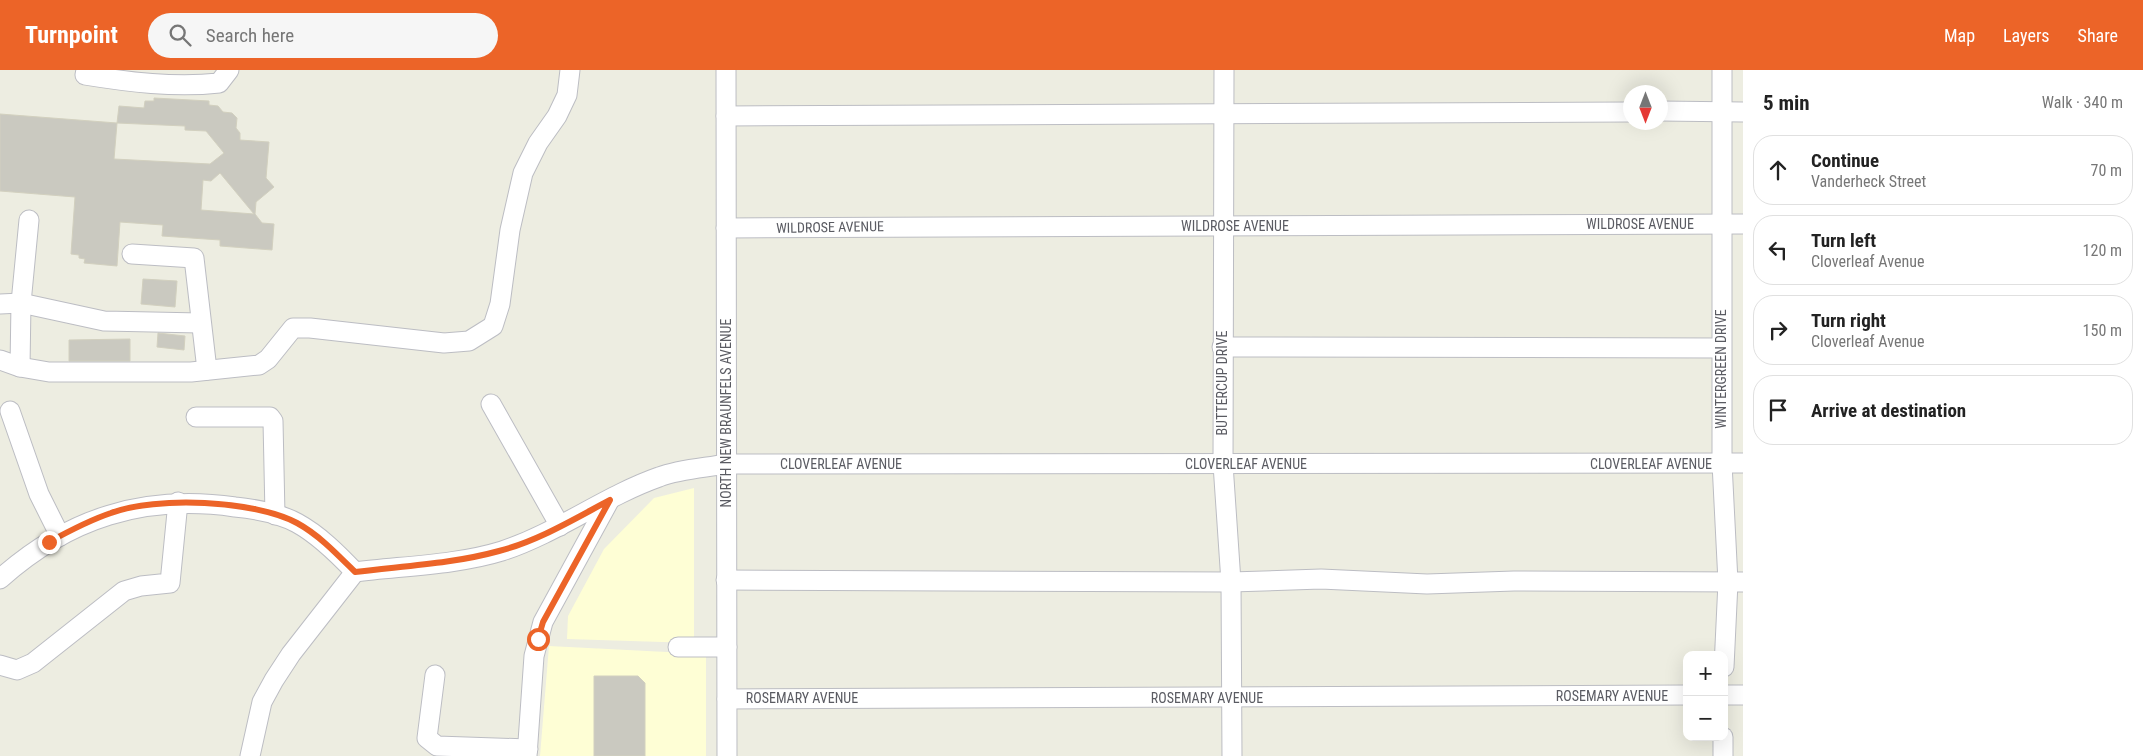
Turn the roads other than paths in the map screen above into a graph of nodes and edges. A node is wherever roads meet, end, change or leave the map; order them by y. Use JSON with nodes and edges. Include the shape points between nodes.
{"nodes":[{"id":1,"x":86,"y":70,"type":"edge"},
{"id":2,"x":229,"y":70,"type":"edge"},
{"id":3,"x":570,"y":70,"type":"edge"},
{"id":4,"x":726,"y":70,"type":"edge"},
{"id":5,"x":1224,"y":70,"type":"edge"},
{"id":6,"x":1722,"y":70,"type":"edge"},
{"id":7,"x":1668,"y":111,"type":"edge"},
{"id":8,"x":1224,"y":112,"type":"junction"},
{"id":9,"x":1623,"y":112,"type":"edge"},
{"id":10,"x":1721,"y":112,"type":"junction"},
{"id":11,"x":1743,"y":112,"type":"edge"},
{"id":12,"x":726,"y":116,"type":"junction"},
{"id":13,"x":29,"y":220,"type":"dead end"},
{"id":14,"x":1721,"y":224,"type":"junction"},
{"id":15,"x":1743,"y":224,"type":"edge"},
{"id":16,"x":1222,"y":226,"type":"junction"},
{"id":17,"x":726,"y":228,"type":"junction"},
{"id":18,"x":132,"y":254,"type":"dead end"},
{"id":19,"x":21,"y":303,"type":"junction"},
{"id":20,"x":0,"y":304,"type":"edge"},
{"id":21,"x":200,"y":323,"type":"junction"},
{"id":22,"x":1222,"y":347,"type":"junction"},
{"id":23,"x":1721,"y":348,"type":"junction"},
{"id":24,"x":0,"y":360,"type":"edge"},
{"id":25,"x":20,"y":367,"type":"junction"},
{"id":26,"x":207,"y":370,"type":"junction"},
{"id":27,"x":491,"y":404,"type":"dead end"},
{"id":28,"x":10,"y":411,"type":"dead end"},
{"id":29,"x":196,"y":418,"type":"dead end"},
{"id":30,"x":1743,"y":463,"type":"edge"},
{"id":31,"x":726,"y":464,"type":"junction"},
{"id":32,"x":1223,"y":464,"type":"junction"},
{"id":33,"x":1722,"y":464,"type":"junction"},
{"id":34,"x":610,"y":500,"type":"junction"},
{"id":35,"x":178,"y":502,"type":"junction"},
{"id":36,"x":275,"y":516,"type":"junction"},
{"id":37,"x":560,"y":526,"type":"junction"},
{"id":38,"x":60,"y":536,"type":"junction"},
{"id":39,"x":355,"y":572,"type":"junction"},
{"id":40,"x":0,"y":579,"type":"edge"},
{"id":41,"x":726,"y":580,"type":"junction"},
{"id":42,"x":1231,"y":582,"type":"junction"},
{"id":43,"x":1735,"y":582,"type":"edge"},
{"id":44,"x":678,"y":647,"type":"dead end"},
{"id":45,"x":727,"y":647,"type":"junction"},
{"id":46,"x":1726,"y":651,"type":"edge"},
{"id":47,"x":0,"y":665,"type":"edge"},
{"id":48,"x":435,"y":675,"type":"dead end"},
{"id":49,"x":1683,"y":695,"type":"edge"},
{"id":50,"x":1728,"y":695,"type":"edge"},
{"id":51,"x":1743,"y":695,"type":"edge"},
{"id":52,"x":1232,"y":698,"type":"junction"},
{"id":53,"x":727,"y":699,"type":"junction"},
{"id":54,"x":1723,"y":741,"type":"edge"},
{"id":55,"x":527,"y":752,"type":"edge"},
{"id":56,"x":250,"y":756,"type":"edge"},
{"id":57,"x":727,"y":756,"type":"edge"},
{"id":58,"x":1232,"y":756,"type":"edge"},
{"id":59,"x":1723,"y":756,"type":"edge"}],
"edges":[{"from":1,"to":2,"type":"street","via":[[85,75],[118,81],[201,85],[219,83]]},
{"from":3,"to":26,"type":"street","via":[[567,95],[523,173],[494,326],[469,341],[444,343],[293,328],[268,360]]},
{"from":4,"to":12,"type":"street","name":"NORTH NEW BRAUNFELS AVENUE"},
{"from":5,"to":8,"type":"street","name":"BUTTERCUP DRIVE"},
{"from":6,"to":10,"type":"street","name":"WINTERGREEN DRIVE"},
{"from":7,"to":10,"type":"street"},
{"from":8,"to":9,"type":"street"},
{"from":8,"to":12,"type":"street"},
{"from":8,"to":16,"type":"street","name":"BUTTERCUP DRIVE"},
{"from":10,"to":11,"type":"street"},
{"from":10,"to":14,"type":"street","name":"WINTERGREEN DRIVE"},
{"from":12,"to":17,"type":"street","name":"NORTH NEW BRAUNFELS AVENUE"},
{"from":13,"to":19,"type":"street"},
{"from":14,"to":15,"type":"street","name":"WILDROSE AVENUE"},
{"from":14,"to":16,"type":"street","name":"WILDROSE AVENUE"},
{"from":14,"to":23,"type":"street","name":"WINTERGREEN DRIVE"},
{"from":16,"to":17,"type":"street","name":"WILDROSE AVENUE"},
{"from":16,"to":22,"type":"street","name":"BUTTERCUP DRIVE"},
{"from":17,"to":31,"type":"street","name":"NORTH NEW BRAUNFELS AVENUE"},
{"from":18,"to":21,"type":"street","via":[[194,258]]},
{"from":19,"to":20,"type":"street"},
{"from":19,"to":21,"type":"street","via":[[104,321]]},
{"from":19,"to":25,"type":"street"},
{"from":21,"to":26,"type":"street"},
{"from":22,"to":23,"type":"street"},
{"from":22,"to":32,"type":"street","name":"BUTTERCUP DRIVE"},
{"from":23,"to":33,"type":"street","name":"WINTERGREEN DRIVE"},
{"from":24,"to":25,"type":"street"},
{"from":25,"to":26,"type":"street","via":[[49,372]]},
{"from":27,"to":37,"type":"street"},
{"from":28,"to":38,"type":"street","via":[[39,494]]},
{"from":29,"to":36,"type":"street","via":[[270,417],[273,421]]},
{"from":30,"to":33,"type":"street","name":"CLOVERLEAF AVENUE"},
{"from":31,"to":32,"type":"street","name":"CLOVERLEAF AVENUE"},
{"from":31,"to":34,"type":"street","name":"CLOVERLEAF AVENUE","via":[[662,476]]},
{"from":31,"to":41,"type":"street","name":"NORTH NEW BRAUNFELS AVENUE"},
{"from":32,"to":33,"type":"street","name":"CLOVERLEAF AVENUE"},
{"from":32,"to":42,"type":"street","name":"BUTTERCUP DRIVE"},
{"from":33,"to":43,"type":"street","name":"WINTERGREEN DRIVE"},
{"from":34,"to":37,"type":"street","name":"CLOVERLEAF AVENUE"},
{"from":34,"to":55,"type":"street","via":[[543,622],[534,656]]},
{"from":35,"to":36,"type":"street","via":[[258,510]]},
{"from":35,"to":38,"type":"street","via":[[112,512]]},
{"from":35,"to":47,"type":"street","via":[[170,583],[124,591],[34,663],[17,670]]},
{"from":36,"to":39,"type":"street","via":[[303,527],[329,546]]},
{"from":37,"to":39,"type":"street","name":"CLOVERLEAF AVENUE","via":[[501,551]]},
{"from":38,"to":40,"type":"street"},
{"from":39,"to":56,"type":"street","via":[[274,680],[262,702]]},
{"from":41,"to":42,"type":"street"},
{"from":41,"to":45,"type":"street","name":"NORTH NEW BRAUNFELS AVENUE"},
{"from":42,"to":43,"type":"street","via":[[1321,579],[1427,584]]},
{"from":42,"to":52,"type":"street","name":"BUTTERCUP DRIVE"},
{"from":43,"to":46,"type":"street","name":"WINTERGREEN DRIVE"},
{"from":44,"to":45,"type":"street"},
{"from":45,"to":53,"type":"street","name":"NORTH NEW BRAUNFELS AVENUE"},
{"from":48,"to":55,"type":"street","via":[[427,738],[437,746]]},
{"from":49,"to":52,"type":"street","name":"ROSEMARY AVENUE"},
{"from":50,"to":51,"type":"street"},
{"from":52,"to":53,"type":"street","name":"ROSEMARY AVENUE"},
{"from":52,"to":58,"type":"street","name":"BUTTERCUP DRIVE"},
{"from":53,"to":57,"type":"street","name":"NORTH NEW BRAUNFELS AVENUE"},
{"from":54,"to":59,"type":"street"}]}
